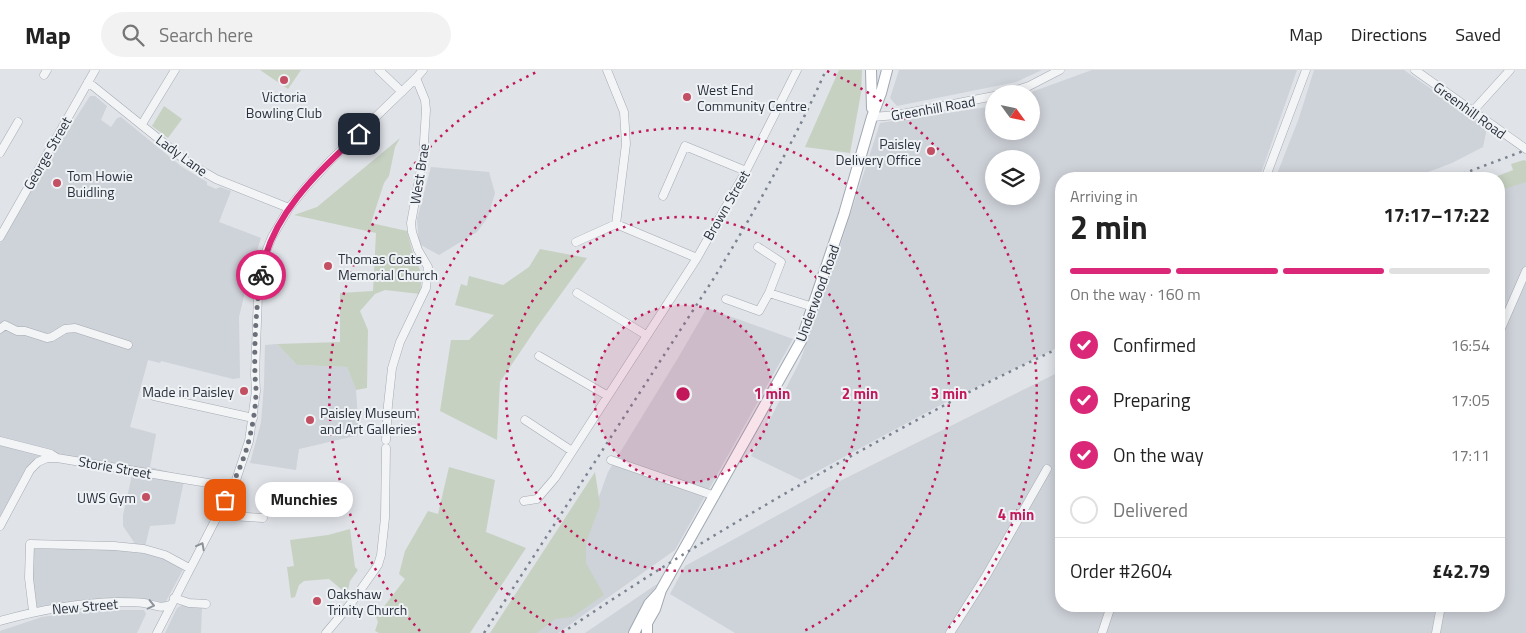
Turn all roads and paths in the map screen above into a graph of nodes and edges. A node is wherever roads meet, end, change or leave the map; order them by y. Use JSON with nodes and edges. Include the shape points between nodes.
{"nodes":[{"id":1,"x":95,"y":70,"type":"edge"},
{"id":2,"x":175,"y":70,"type":"edge"},
{"id":3,"x":379,"y":70,"type":"edge"},
{"id":4,"x":423,"y":70,"type":"edge"},
{"id":5,"x":607,"y":70,"type":"edge"},
{"id":6,"x":797,"y":70,"type":"edge"},
{"id":7,"x":872,"y":70,"type":"edge"},
{"id":8,"x":888,"y":70,"type":"edge"},
{"id":9,"x":1060,"y":70,"type":"edge"},
{"id":10,"x":1306,"y":70,"type":"edge"},
{"id":11,"x":1415,"y":70,"type":"edge"},
{"id":12,"x":1510,"y":70,"type":"edge"},
{"id":13,"x":416,"y":78,"type":"junction"},
{"id":14,"x":88,"y":82,"type":"junction"},
{"id":15,"x":1031,"y":85,"type":"edge"},
{"id":16,"x":402,"y":92,"type":"junction"},
{"id":17,"x":985,"y":98,"type":"edge"},
{"id":18,"x":1473,"y":111,"type":"junction"},
{"id":19,"x":872,"y":117,"type":"junction"},
{"id":20,"x":18,"y":122,"type":"dead end"},
{"id":21,"x":142,"y":124,"type":"junction"},
{"id":22,"x":1526,"y":150,"type":"edge"},
{"id":23,"x":0,"y":153,"type":"edge"},
{"id":24,"x":746,"y":171,"type":"junction"},
{"id":25,"x":1267,"y":172,"type":"edge"},
{"id":26,"x":663,"y":196,"type":"dead end"},
{"id":27,"x":289,"y":208,"type":"junction"},
{"id":28,"x":616,"y":224,"type":"junction"},
{"id":29,"x":0,"y":237,"type":"edge"},
{"id":30,"x":576,"y":242,"type":"dead end"},
{"id":31,"x":758,"y":247,"type":"dead end"},
{"id":32,"x":697,"y":258,"type":"junction"},
{"id":33,"x":1526,"y":271,"type":"edge"},
{"id":34,"x":576,"y":293,"type":"dead end"},
{"id":35,"x":769,"y":293,"type":"junction"},
{"id":36,"x":726,"y":300,"type":"dead end"},
{"id":37,"x":813,"y":307,"type":"junction"},
{"id":38,"x":1505,"y":319,"type":"edge"},
{"id":39,"x":0,"y":329,"type":"edge"},
{"id":40,"x":646,"y":335,"type":"junction"},
{"id":41,"x":128,"y":345,"type":"dead end"},
{"id":42,"x":539,"y":356,"type":"dead end"},
{"id":43,"x":154,"y":396,"type":"dead end"},
{"id":44,"x":608,"y":396,"type":"junction"},
{"id":45,"x":253,"y":418,"type":"junction"},
{"id":46,"x":525,"y":420,"type":"dead end"},
{"id":47,"x":0,"y":441,"type":"edge"},
{"id":48,"x":572,"y":451,"type":"junction"},
{"id":49,"x":57,"y":458,"type":"junction"},
{"id":50,"x":611,"y":460,"type":"dead end"},
{"id":51,"x":1047,"y":470,"type":"dead end"},
{"id":52,"x":232,"y":486,"type":"junction"},
{"id":53,"x":715,"y":496,"type":"junction"},
{"id":54,"x":524,"y":501,"type":"dead end"},
{"id":55,"x":218,"y":514,"type":"junction"},
{"id":56,"x":262,"y":518,"type":"dead end"},
{"id":57,"x":0,"y":526,"type":"edge"},
{"id":58,"x":189,"y":568,"type":"junction"},
{"id":59,"x":172,"y":602,"type":"junction"},
{"id":60,"x":206,"y":604,"type":"dead end"},
{"id":61,"x":33,"y":611,"type":"junction"},
{"id":62,"x":1109,"y":612,"type":"edge"},
{"id":63,"x":1440,"y":612,"type":"edge"},
{"id":64,"x":0,"y":621,"type":"edge"},
{"id":65,"x":641,"y":632,"type":"edge"},
{"id":66,"x":156,"y":633,"type":"edge"},
{"id":67,"x":326,"y":633,"type":"edge"},
{"id":68,"x":950,"y":633,"type":"edge"},
{"id":69,"x":1102,"y":633,"type":"edge"},
{"id":70,"x":1436,"y":633,"type":"edge"}],
"edges":[{"from":1,"to":14,"type":"street","name":"George Street"},
{"from":2,"to":21,"type":"street"},
{"from":3,"to":16,"type":"street"},
{"from":4,"to":13,"type":"street"},
{"from":5,"to":28,"type":"street","via":[[624,112],[626,144]]},
{"from":6,"to":24,"type":"street","name":"Brown Street"},
{"from":7,"to":19,"type":"main road","name":"Underwood Road"},
{"from":8,"to":19,"type":"main road","name":"Underwood Road"},
{"from":9,"to":15,"type":"street"},
{"from":10,"to":25,"type":"street"},
{"from":11,"to":18,"type":"street","name":"Greenhill Road"},
{"from":12,"to":18,"type":"street"},
{"from":13,"to":16,"type":"street"},
{"from":13,"to":67,"type":"street","name":"West Brae","via":[[425,100],[426,119],[423,158],[411,223],[418,250],[428,266],[426,288],[400,342],[392,368],[382,555],[352,602]]},
{"from":14,"to":21,"type":"street","name":"Lady Lane"},
{"from":14,"to":29,"type":"street","name":"George Street"},
{"from":16,"to":27,"type":"street","via":[[330,161]]},
{"from":17,"to":19,"type":"street","name":"Greenhill Road"},
{"from":18,"to":22,"type":"street","name":"Greenhill Road"},
{"from":19,"to":37,"type":"main road","name":"Underwood Road"},
{"from":20,"to":23,"type":"street"},
{"from":21,"to":27,"type":"street","name":"Lady Lane","via":[[190,164],[216,179]]},
{"from":24,"to":26,"type":"street","via":[[685,146]]},
{"from":24,"to":32,"type":"street","name":"Brown Street"},
{"from":27,"to":45,"type":"street","via":[[272,237],[264,259],[258,295]]},
{"from":28,"to":30,"type":"street"},
{"from":28,"to":32,"type":"street"},
{"from":31,"to":35,"type":"street","via":[[781,262]]},
{"from":32,"to":40,"type":"street","name":"Brown Street"},
{"from":33,"to":38,"type":"street"},
{"from":34,"to":40,"type":"street"},
{"from":35,"to":36,"type":"street","via":[[759,311]]},
{"from":35,"to":37,"type":"street"},
{"from":37,"to":53,"type":"main road","name":"Underwood Road","via":[[801,341]]},
{"from":39,"to":41,"type":"street","via":[[5,325],[47,338],[75,328]]},
{"from":40,"to":44,"type":"street","name":"Brown Street"},
{"from":42,"to":44,"type":"street"},
{"from":43,"to":45,"type":"street"},
{"from":44,"to":48,"type":"street","name":"Brown Street"},
{"from":45,"to":52,"type":"street","via":[[249,441]]},
{"from":46,"to":48,"type":"street"},
{"from":47,"to":49,"type":"street","name":"Storie Street"},
{"from":48,"to":54,"type":"street","name":"Brown Street","via":[[537,499]]},
{"from":49,"to":52,"type":"street","name":"Storie Street"},
{"from":49,"to":57,"type":"street","via":[[47,458],[30,470]]},
{"from":50,"to":53,"type":"street"},
{"from":51,"to":68,"type":"street"},
{"from":52,"to":55,"type":"street"},
{"from":53,"to":65,"type":"main road","name":"Underwood Road","via":[[661,590],[642,615]]},
{"from":55,"to":56,"type":"street"},
{"from":58,"to":55,"type":"street","one_way":true},
{"from":58,"to":59,"type":"street"},
{"from":58,"to":61,"type":"street","via":[[165,554],[144,550],[30,544],[29,578]]},
{"from":59,"to":60,"type":"street","name":"New Street"},
{"from":61,"to":59,"type":"street","name":"New Street","one_way":true,"via":[[118,602],[162,608]]},
{"from":59,"to":66,"type":"street"},
{"from":61,"to":64,"type":"street","name":"New Street"},
{"from":62,"to":69,"type":"street"},
{"from":63,"to":70,"type":"street"}]}
